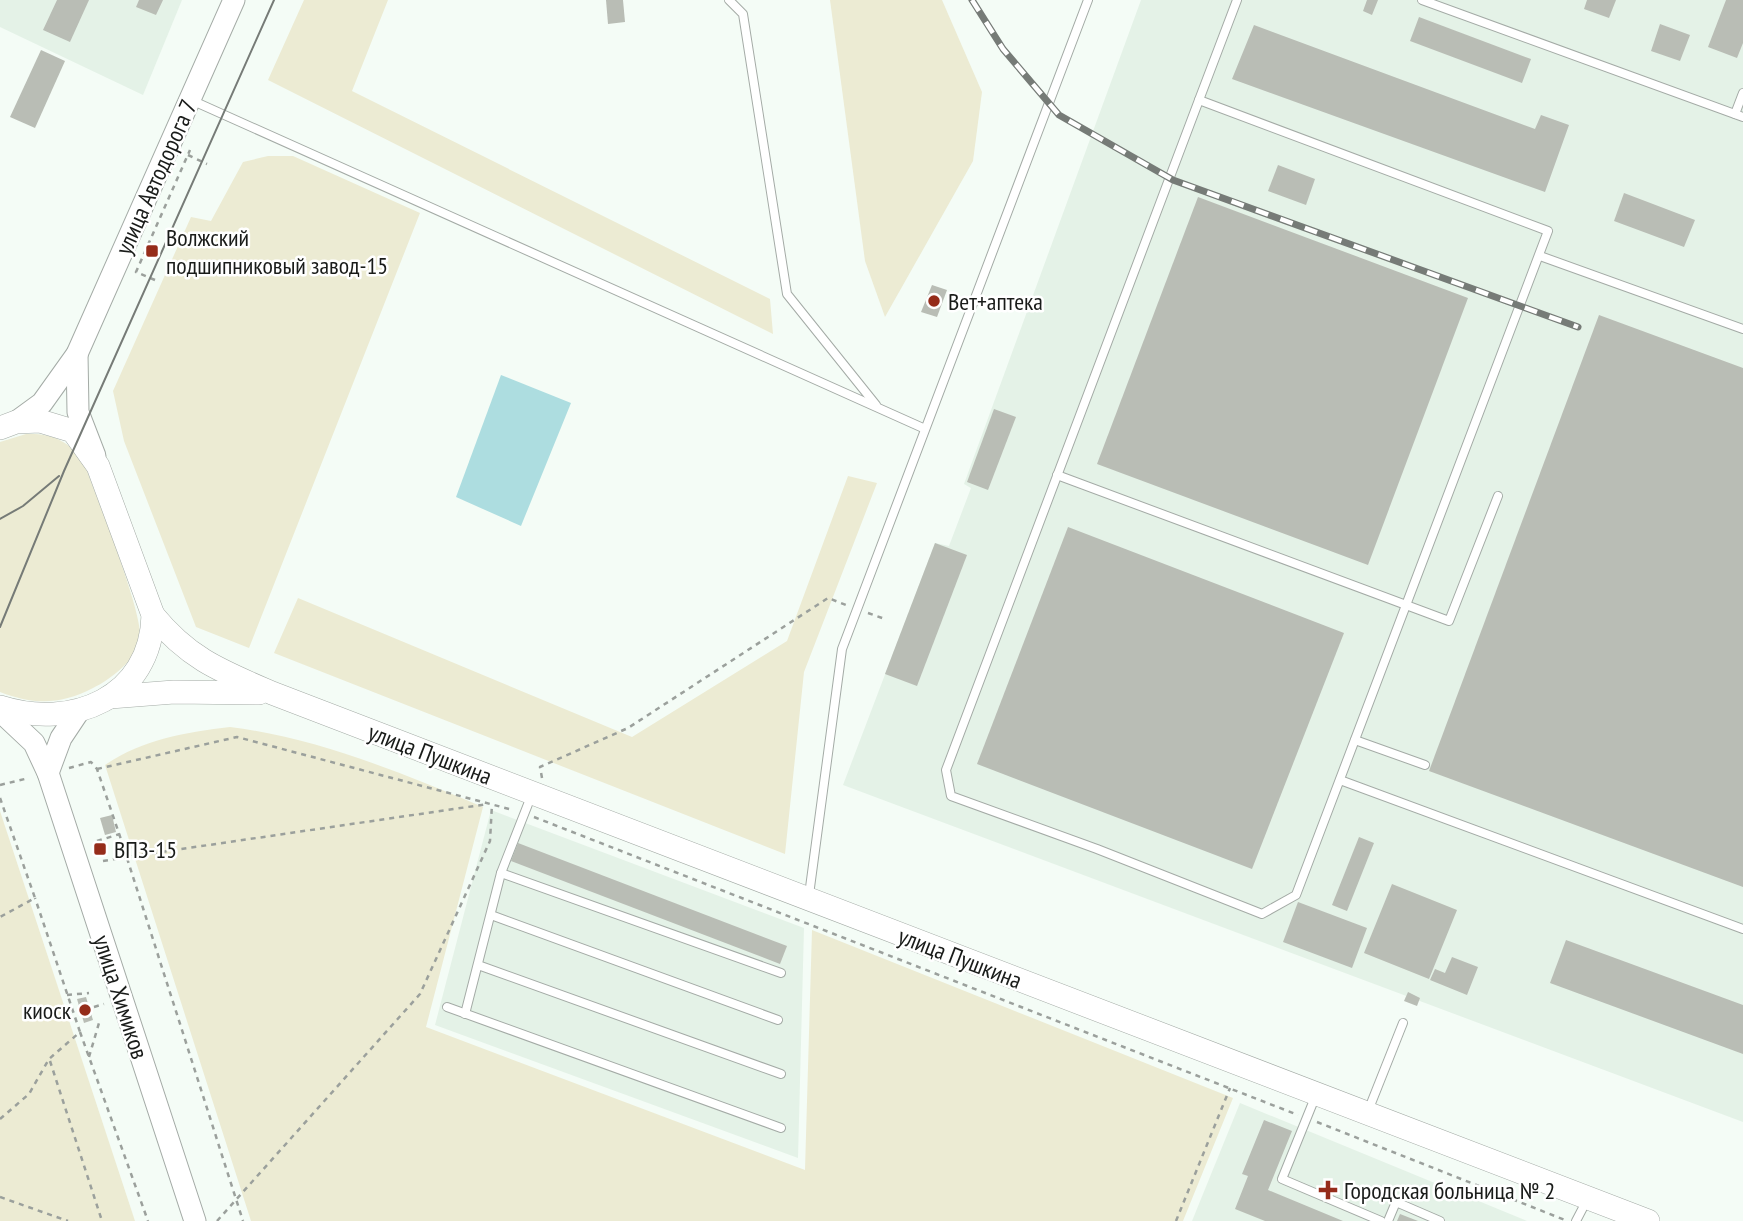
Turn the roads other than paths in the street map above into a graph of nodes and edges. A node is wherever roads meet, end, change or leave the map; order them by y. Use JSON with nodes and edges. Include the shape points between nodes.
{"nodes":[{"id":1,"x":234,"y":0,"type":"edge"},
{"id":2,"x":729,"y":0,"type":"edge"},
{"id":3,"x":1088,"y":0,"type":"edge"},
{"id":4,"x":1237,"y":0,"type":"edge"},
{"id":5,"x":1422,"y":0,"type":"edge"},
{"id":6,"x":1743,"y":93,"type":"edge"},
{"id":7,"x":191,"y":100,"type":"junction"},
{"id":8,"x":1199,"y":100,"type":"junction"},
{"id":9,"x":1739,"y":115,"type":"edge"},
{"id":10,"x":1540,"y":256,"type":"junction"},
{"id":11,"x":1743,"y":329,"type":"edge"},
{"id":12,"x":77,"y":354,"type":"junction"},
{"id":13,"x":878,"y":407,"type":"junction"},
{"id":14,"x":8,"y":425,"type":"edge"},
{"id":15,"x":923,"y":428,"type":"junction"},
{"id":16,"x":99,"y":466,"type":"junction"},
{"id":17,"x":1057,"y":475,"type":"junction"},
{"id":18,"x":1498,"y":496,"type":"dead end"},
{"id":19,"x":1406,"y":606,"type":"junction"},
{"id":20,"x":153,"y":615,"type":"junction"},
{"id":21,"x":272,"y":693,"type":"junction"},
{"id":22,"x":110,"y":697,"type":"junction"},
{"id":23,"x":0,"y":709,"type":"edge"},
{"id":24,"x":79,"y":711,"type":"junction"},
{"id":25,"x":1355,"y":740,"type":"junction"},
{"id":26,"x":1424,"y":765,"type":"dead end"},
{"id":27,"x":47,"y":774,"type":"junction"},
{"id":28,"x":1340,"y":780,"type":"junction"},
{"id":29,"x":531,"y":801,"type":"junction"},
{"id":30,"x":501,"y":873,"type":"junction"},
{"id":31,"x":808,"y":900,"type":"junction"},
{"id":32,"x":491,"y":915,"type":"junction"},
{"id":33,"x":1743,"y":929,"type":"edge"},
{"id":34,"x":478,"y":965,"type":"junction"},
{"id":35,"x":781,"y":973,"type":"dead end"},
{"id":36,"x":447,"y":1007,"type":"dead end"},
{"id":37,"x":464,"y":1014,"type":"junction"},
{"id":38,"x":778,"y":1020,"type":"dead end"},
{"id":39,"x":1403,"y":1023,"type":"dead end"},
{"id":40,"x":781,"y":1074,"type":"dead end"},
{"id":41,"x":1316,"y":1095,"type":"junction"},
{"id":42,"x":1367,"y":1114,"type":"junction"},
{"id":43,"x":781,"y":1128,"type":"dead end"},
{"id":44,"x":1588,"y":1198,"type":"junction"},
{"id":45,"x":195,"y":1221,"type":"edge"},
{"id":46,"x":1381,"y":1221,"type":"edge"},
{"id":47,"x":1388,"y":1221,"type":"edge"},
{"id":48,"x":1440,"y":1221,"type":"edge"},
{"id":49,"x":1576,"y":1221,"type":"edge"},
{"id":50,"x":1648,"y":1221,"type":"edge"}],
"edges":[{"from":1,"to":7,"type":"street","name":"улица Автодорога 7"},
{"from":2,"to":13,"type":"lane","via":[[744,15],[787,294]]},
{"from":3,"to":15,"type":"lane"},
{"from":4,"to":8,"type":"lane"},
{"from":5,"to":9,"type":"lane"},
{"from":6,"to":9,"type":"lane"},
{"from":7,"to":12,"type":"street","name":"улица Автодорога 7"},
{"from":7,"to":13,"type":"lane"},
{"from":8,"to":10,"type":"lane","via":[[1548,230]]},
{"from":8,"to":17,"type":"lane"},
{"from":10,"to":11,"type":"lane"},
{"from":10,"to":19,"type":"lane"},
{"from":12,"to":14,"type":"street","name":"улица Автодорога 7","via":[[42,403]]},
{"from":12,"to":16,"type":"street","name":"улица Автодорога 7","via":[[78,412]]},
{"from":13,"to":15,"type":"lane"},
{"from":14,"to":16,"type":"main road","name":"улица Пушкина","via":[[40,421],[74,431]]},
{"from":15,"to":31,"type":"lane","via":[[842,649]]},
{"from":16,"to":20,"type":"main road","name":"улица Пушкина"},
{"from":17,"to":19,"type":"lane"},
{"from":17,"to":28,"type":"lane","via":[[946,771],[951,796],[1262,914],[1296,895]]},
{"from":18,"to":19,"type":"lane","via":[[1449,621]]},
{"from":19,"to":25,"type":"lane"},
{"from":20,"to":21,"type":"main road","name":"улица Пушкина","via":[[193,656]]},
{"from":20,"to":22,"type":"main road","name":"улица Пушкина","via":[[152,640],[142,664]]},
{"from":21,"to":22,"type":"main road","name":"улица Пушкина"},
{"from":21,"to":29,"type":"main road","name":"улица Пушкина"},
{"from":22,"to":24,"type":"main road","name":"улица Пушкина"},
{"from":23,"to":24,"type":"main road","name":"улица Пушкина","via":[[50,717]]},
{"from":23,"to":27,"type":"street","name":"улица Химиков","via":[[34,743]]},
{"from":24,"to":27,"type":"street","via":[[61,738]]},
{"from":25,"to":26,"type":"lane"},
{"from":25,"to":28,"type":"lane"},
{"from":27,"to":45,"type":"street","name":"улица Химиков"},
{"from":28,"to":33,"type":"lane"},
{"from":29,"to":30,"type":"lane"},
{"from":29,"to":31,"type":"main road","name":"улица Пушкина"},
{"from":30,"to":32,"type":"lane"},
{"from":30,"to":35,"type":"lane"},
{"from":31,"to":41,"type":"main road","name":"улица Пушкина"},
{"from":32,"to":34,"type":"lane"},
{"from":32,"to":38,"type":"lane"},
{"from":34,"to":37,"type":"lane"},
{"from":34,"to":40,"type":"lane"},
{"from":36,"to":37,"type":"lane"},
{"from":37,"to":43,"type":"lane"},
{"from":39,"to":42,"type":"lane"},
{"from":41,"to":42,"type":"main road","name":"улица Пушкина"},
{"from":41,"to":46,"type":"lane","via":[[1282,1179]]},
{"from":42,"to":44,"type":"main road","name":"улица Пушкина"},
{"from":44,"to":49,"type":"lane"},
{"from":44,"to":50,"type":"main road","name":"улица Пушкина"},
{"from":47,"to":48,"type":"lane","via":[[1396,1202]]}]}
